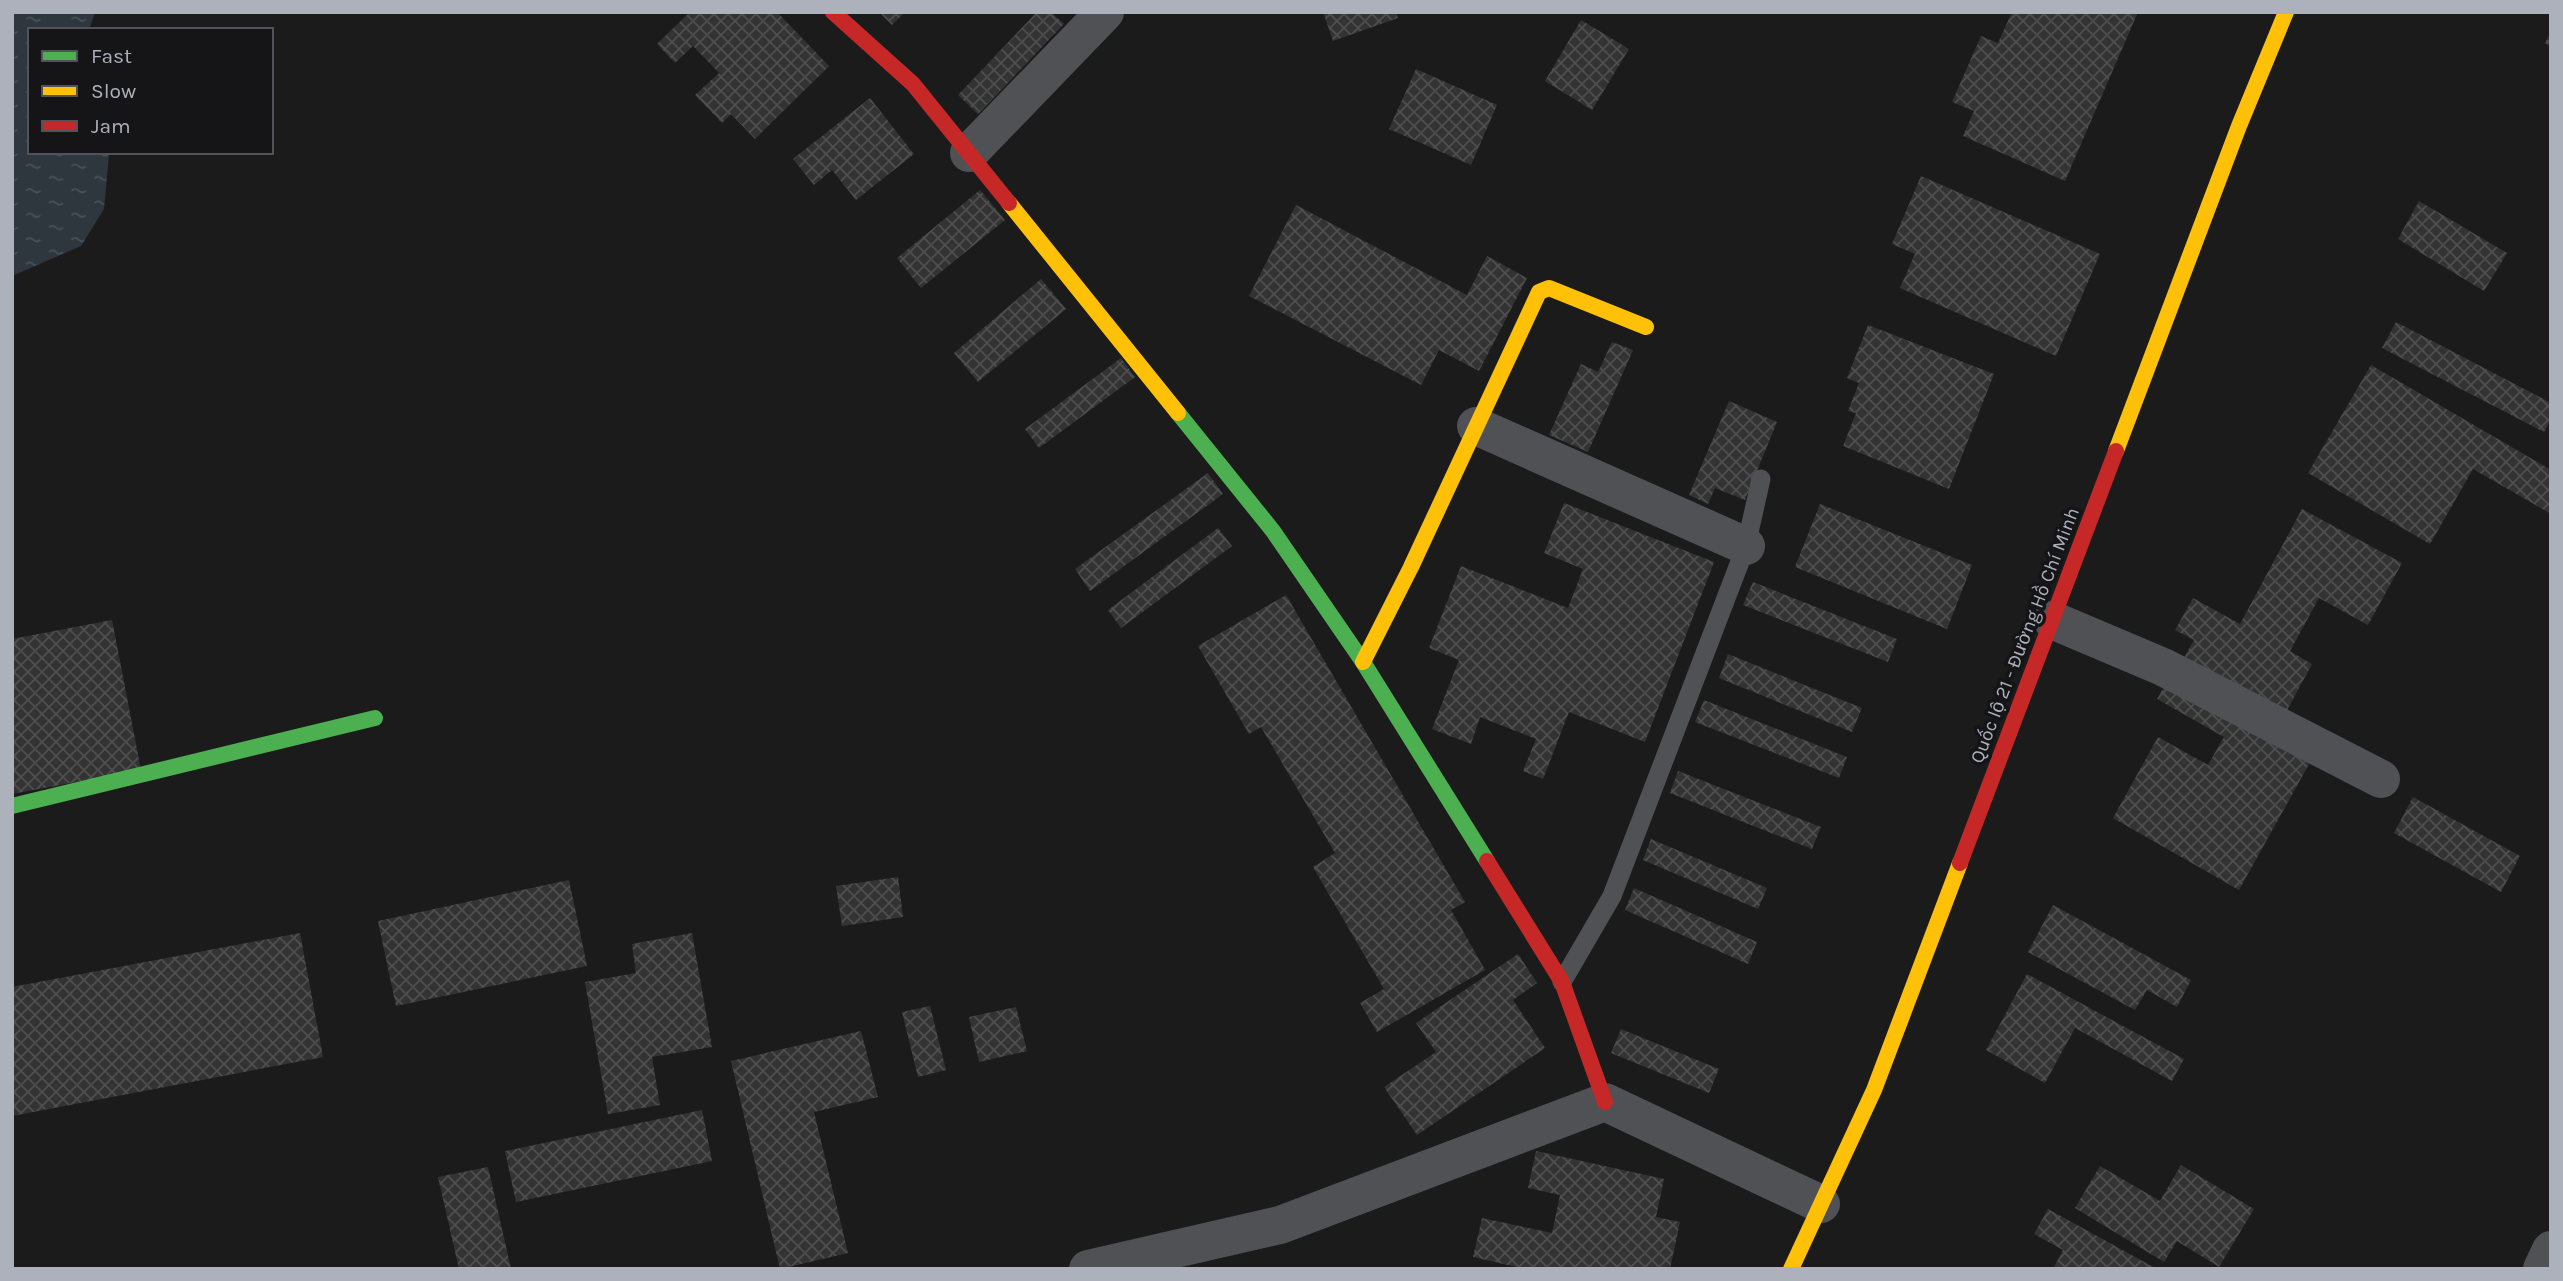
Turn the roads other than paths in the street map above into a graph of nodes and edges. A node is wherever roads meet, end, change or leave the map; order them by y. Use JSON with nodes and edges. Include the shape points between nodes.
{"nodes":[{"id":1,"x":834,"y":12,"type":"edge"},
{"id":2,"x":1105,"y":12,"type":"edge"},
{"id":3,"x":2286,"y":12,"type":"edge"},
{"id":4,"x":969,"y":153,"type":"junction"},
{"id":5,"x":1646,"y":327,"type":"dead end"},
{"id":6,"x":1476,"y":426,"type":"junction"},
{"id":7,"x":1761,"y":479,"type":"dead end"},
{"id":8,"x":1746,"y":546,"type":"junction"},
{"id":9,"x":2052,"y":620,"type":"junction"},
{"id":10,"x":1363,"y":662,"type":"junction"},
{"id":11,"x":374,"y":718,"type":"dead end"},
{"id":12,"x":2381,"y":779,"type":"dead end"},
{"id":13,"x":12,"y":806,"type":"edge"},
{"id":14,"x":1562,"y":982,"type":"junction"},
{"id":15,"x":1605,"y":1102,"type":"junction"},
{"id":16,"x":1821,"y":1204,"type":"junction"},
{"id":17,"x":2551,"y":1250,"type":"edge"},
{"id":18,"x":1088,"y":1269,"type":"edge"},
{"id":19,"x":1791,"y":1269,"type":"edge"},
{"id":20,"x":2542,"y":1269,"type":"edge"}],
"edges":[{"from":1,"to":4,"type":"main road","via":[[913,84]]},
{"from":2,"to":4,"type":"street"},
{"from":3,"to":9,"type":"main road","name":"Quốc lộ 21 - Đường Hồ Chí Minh"},
{"from":4,"to":10,"type":"main road","via":[[1273,531]]},
{"from":5,"to":6,"type":"main road","via":[[1549,288],[1539,292]]},
{"from":6,"to":8,"type":"street"},
{"from":6,"to":10,"type":"main road"},
{"from":7,"to":8,"type":"lane"},
{"from":8,"to":14,"type":"lane","via":[[1612,896]]},
{"from":9,"to":12,"type":"street","via":[[2163,667]]},
{"from":9,"to":16,"type":"main road","name":"Quốc lộ 21 - Đường Hồ Chí Minh","via":[[1874,1090]]},
{"from":10,"to":14,"type":"main road"},
{"from":11,"to":13,"type":"main road"},
{"from":14,"to":15,"type":"main road"},
{"from":15,"to":16,"type":"street"},
{"from":15,"to":18,"type":"street","via":[[1280,1225]]},
{"from":16,"to":19,"type":"main road","name":"Quốc lộ 21 - Đường Hồ Chí Minh"},
{"from":17,"to":20,"type":"street"}]}
